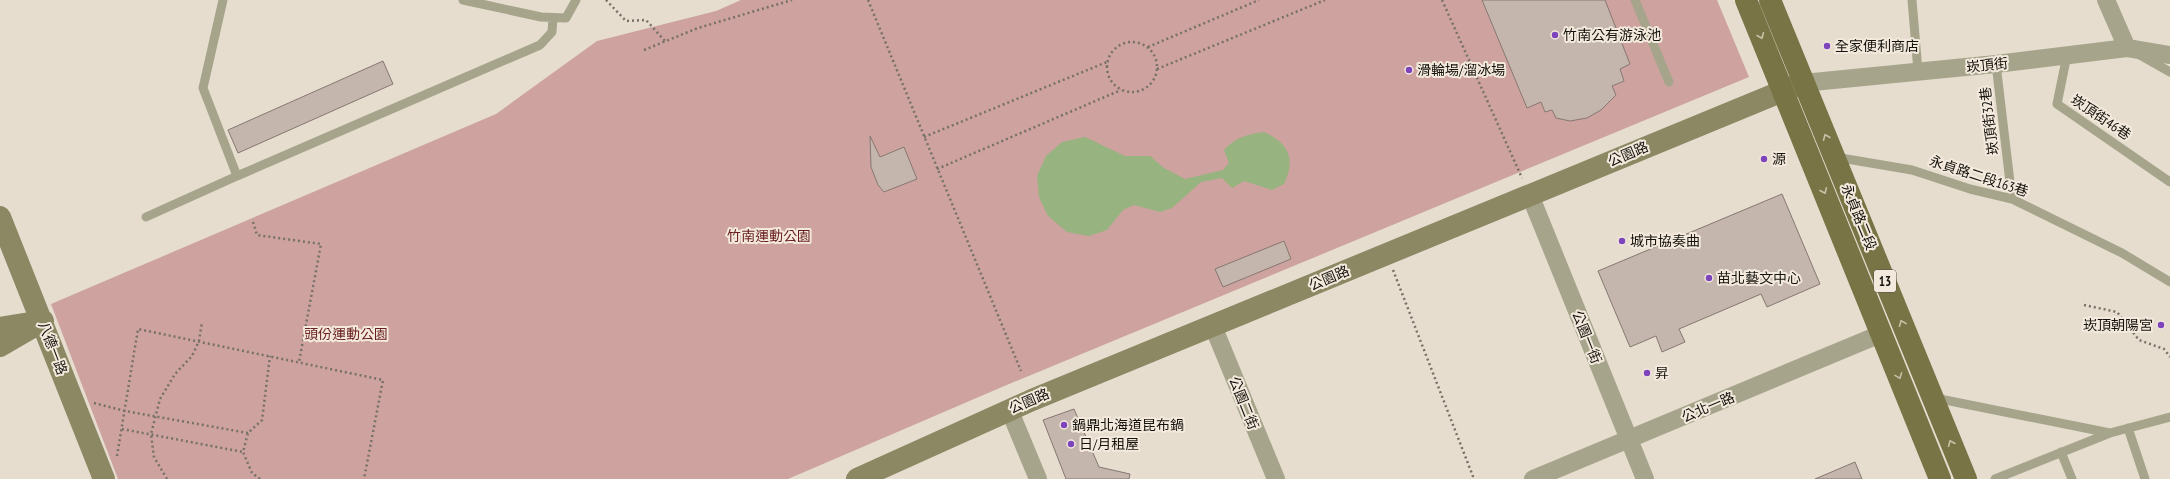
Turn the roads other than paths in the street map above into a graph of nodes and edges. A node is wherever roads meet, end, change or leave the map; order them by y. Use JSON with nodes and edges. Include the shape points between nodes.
{"nodes":[{"id":1,"x":223,"y":0,"type":"edge"},
{"id":2,"x":463,"y":0,"type":"edge"},
{"id":3,"x":576,"y":0,"type":"edge"},
{"id":4,"x":1635,"y":0,"type":"edge"},
{"id":5,"x":1746,"y":0,"type":"edge"},
{"id":6,"x":1770,"y":0,"type":"edge"},
{"id":7,"x":1912,"y":0,"type":"edge"},
{"id":8,"x":2106,"y":0,"type":"edge"},
{"id":9,"x":553,"y":18,"type":"junction"},
{"id":10,"x":2127,"y":48,"type":"junction"},
{"id":11,"x":2067,"y":55,"type":"junction"},
{"id":12,"x":2170,"y":55,"type":"edge"},
{"id":13,"x":1996,"y":64,"type":"junction"},
{"id":14,"x":1918,"y":71,"type":"junction"},
{"id":15,"x":2170,"y":72,"type":"edge"},
{"id":16,"x":1669,"y":82,"type":"dead end"},
{"id":17,"x":1803,"y":83,"type":"junction"},
{"id":18,"x":1782,"y":90,"type":"junction"},
{"id":19,"x":1834,"y":157,"type":"junction"},
{"id":20,"x":237,"y":176,"type":"junction"},
{"id":21,"x":2170,"y":182,"type":"edge"},
{"id":22,"x":1530,"y":195,"type":"junction"},
{"id":23,"x":2012,"y":199,"type":"junction"},
{"id":24,"x":146,"y":217,"type":"dead end"},
{"id":25,"x":0,"y":219,"type":"edge"},
{"id":26,"x":2170,"y":282,"type":"edge"},
{"id":27,"x":43,"y":321,"type":"junction"},
{"id":28,"x":1213,"y":326,"type":"junction"},
{"id":29,"x":0,"y":328,"type":"edge"},
{"id":30,"x":1883,"y":333,"type":"junction"},
{"id":31,"x":0,"y":346,"type":"edge"},
{"id":32,"x":1932,"y":397,"type":"junction"},
{"id":33,"x":1009,"y":409,"type":"junction"},
{"id":34,"x":2170,"y":417,"type":"edge"},
{"id":35,"x":1940,"y":419,"type":"junction"},
{"id":36,"x":1919,"y":427,"type":"junction"},
{"id":37,"x":2128,"y":428,"type":"junction"},
{"id":38,"x":2110,"y":433,"type":"junction"},
{"id":39,"x":1629,"y":440,"type":"junction"},
{"id":40,"x":2061,"y":452,"type":"junction"},
{"id":41,"x":104,"y":479,"type":"edge"},
{"id":42,"x":857,"y":479,"type":"edge"},
{"id":43,"x":1038,"y":479,"type":"edge"},
{"id":44,"x":1276,"y":479,"type":"edge"},
{"id":45,"x":1533,"y":479,"type":"edge"},
{"id":46,"x":1645,"y":479,"type":"edge"},
{"id":47,"x":1940,"y":479,"type":"edge"},
{"id":48,"x":1966,"y":479,"type":"edge"},
{"id":49,"x":1995,"y":479,"type":"edge"},
{"id":50,"x":2072,"y":479,"type":"edge"},
{"id":51,"x":2145,"y":479,"type":"edge"}],
"edges":[{"from":1,"to":20,"type":"lane","via":[[203,88]]},
{"from":2,"to":9,"type":"lane"},
{"from":3,"to":9,"type":"lane","via":[[566,18]]},
{"from":4,"to":16,"type":"lane"},
{"from":5,"to":18,"type":"main road","name":"永貞路二段","number":"13","one_way":true},
{"from":6,"to":17,"type":"main road","name":"永貞路二段","number":"13"},
{"from":7,"to":14,"type":"lane"},
{"from":8,"to":10,"type":"street"},
{"from":9,"to":20,"type":"lane","via":[[552,32],[540,45]]},
{"from":10,"to":11,"type":"street","name":"崁頂街"},
{"from":10,"to":12,"type":"street","name":"崁頂街"},
{"from":10,"to":15,"type":"lane"},
{"from":11,"to":13,"type":"street","name":"崁頂街"},
{"from":11,"to":21,"type":"lane","name":"崁頂街46巷","via":[[2057,104]]},
{"from":13,"to":14,"type":"street","name":"崁頂街"},
{"from":13,"to":23,"type":"lane","name":"崁頂街32巷"},
{"from":14,"to":17,"type":"street","name":"崁頂街"},
{"from":17,"to":18,"type":"street","name":"公園路"},
{"from":19,"to":17,"type":"main road","name":"永貞路二段","number":"13","one_way":true},
{"from":18,"to":22,"type":"street","name":"公園路"},
{"from":18,"to":30,"type":"main road","name":"永貞路二段","number":"13","one_way":true},
{"from":19,"to":23,"type":"lane","name":"永貞路二段163巷","via":[[1912,170],[1970,189]]},
{"from":32,"to":19,"type":"main road","name":"永貞路二段","number":"13","one_way":true},
{"from":20,"to":24,"type":"lane"},
{"from":22,"to":28,"type":"street","name":"公園路"},
{"from":22,"to":39,"type":"street","name":"公園一街"},
{"from":23,"to":26,"type":"lane","name":"永貞路二段163巷","via":[[2122,253]]},
{"from":25,"to":27,"type":"street","name":"八德一路"},
{"from":27,"to":29,"type":"street"},
{"from":27,"to":31,"type":"street"},
{"from":27,"to":41,"type":"street","name":"八德一路"},
{"from":28,"to":33,"type":"street","name":"公園路"},
{"from":28,"to":44,"type":"street","name":"公園二街"},
{"from":30,"to":36,"type":"main road","name":"永貞路二段","number":"13","one_way":true},
{"from":30,"to":39,"type":"street","name":"公北一路"},
{"from":32,"to":35,"type":"main road","name":"永貞路二段","number":"13"},
{"from":32,"to":38,"type":"lane"},
{"from":33,"to":42,"type":"street","name":"公園路"},
{"from":33,"to":43,"type":"street"},
{"from":34,"to":37,"type":"lane"},
{"from":35,"to":36,"type":"main road"},
{"from":48,"to":35,"type":"main road","name":"永貞路二段","number":"13","one_way":true},
{"from":36,"to":47,"type":"main road","name":"永貞路二段","number":"13"},
{"from":37,"to":38,"type":"lane"},
{"from":37,"to":51,"type":"lane"},
{"from":38,"to":40,"type":"lane"},
{"from":39,"to":45,"type":"street","name":"公北一路"},
{"from":39,"to":46,"type":"street","name":"公園一街"},
{"from":40,"to":49,"type":"lane"},
{"from":40,"to":50,"type":"lane"}]}
